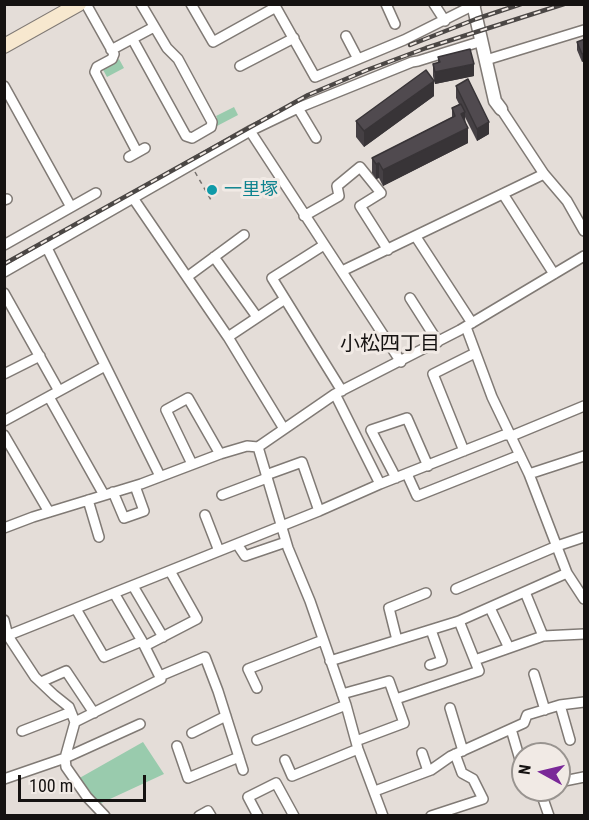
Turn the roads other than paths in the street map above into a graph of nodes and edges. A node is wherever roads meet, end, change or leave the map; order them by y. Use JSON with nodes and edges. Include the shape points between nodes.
{"nodes":[{"id":1,"x":79,"y":4,"type":"edge"},
{"id":2,"x":86,"y":4,"type":"edge"},
{"id":3,"x":141,"y":4,"type":"edge"},
{"id":4,"x":204,"y":4,"type":"edge"},
{"id":5,"x":386,"y":4,"type":"edge"},
{"id":6,"x":434,"y":4,"type":"edge"},
{"id":7,"x":474,"y":5,"type":"edge"},
{"id":8,"x":275,"y":6,"type":"edge"},
{"id":9,"x":193,"y":7,"type":"edge"},
{"id":10,"x":58,"y":10,"type":"edge"},
{"id":11,"x":445,"y":21,"type":"junction"},
{"id":12,"x":395,"y":24,"type":"dead end"},
{"id":13,"x":154,"y":27,"type":"junction"},
{"id":14,"x":585,"y":30,"type":"edge"},
{"id":15,"x":346,"y":36,"type":"dead end"},
{"id":16,"x":294,"y":38,"type":"junction"},
{"id":17,"x":133,"y":40,"type":"junction"},
{"id":18,"x":482,"y":41,"type":"junction"},
{"id":19,"x":4,"y":46,"type":"edge"},
{"id":20,"x":111,"y":50,"type":"junction"},
{"id":21,"x":358,"y":59,"type":"junction"},
{"id":22,"x":486,"y":60,"type":"junction"},
{"id":23,"x":240,"y":66,"type":"dead end"},
{"id":24,"x":4,"y":86,"type":"edge"},
{"id":25,"x":298,"y":108,"type":"junction"},
{"id":26,"x":501,"y":109,"type":"joint"},
{"id":27,"x":250,"y":131,"type":"junction"},
{"id":28,"x":316,"y":138,"type":"dead end"},
{"id":29,"x":137,"y":152,"type":"dead end"},
{"id":30,"x":544,"y":174,"type":"junction"},
{"id":31,"x":96,"y":193,"type":"dead end"},
{"id":32,"x":503,"y":194,"type":"junction"},
{"id":33,"x":133,"y":198,"type":"junction"},
{"id":34,"x":72,"y":207,"type":"junction"},
{"id":35,"x":304,"y":216,"type":"junction"},
{"id":36,"x":585,"y":231,"type":"edge"},
{"id":37,"x":244,"y":236,"type":"dead end"},
{"id":38,"x":416,"y":237,"type":"junction"},
{"id":39,"x":4,"y":245,"type":"edge"},
{"id":40,"x":324,"y":245,"type":"junction"},
{"id":41,"x":46,"y":248,"type":"junction"},
{"id":42,"x":388,"y":250,"type":"junction"},
{"id":43,"x":585,"y":256,"type":"edge"},
{"id":44,"x":214,"y":257,"type":"junction"},
{"id":45,"x":342,"y":271,"type":"junction"},
{"id":46,"x":4,"y":272,"type":"edge"},
{"id":47,"x":554,"y":274,"type":"junction"},
{"id":48,"x":187,"y":277,"type":"junction"},
{"id":49,"x":4,"y":293,"type":"edge"},
{"id":50,"x":410,"y":298,"type":"dead end"},
{"id":51,"x":285,"y":299,"type":"junction"},
{"id":52,"x":257,"y":317,"type":"junction"},
{"id":53,"x":469,"y":325,"type":"junction"},
{"id":54,"x":228,"y":337,"type":"junction"},
{"id":55,"x":438,"y":342,"type":"junction"},
{"id":56,"x":475,"y":353,"type":"junction"},
{"id":57,"x":40,"y":356,"type":"junction"},
{"id":58,"x":401,"y":362,"type":"junction"},
{"id":59,"x":105,"y":366,"type":"junction"},
{"id":60,"x":4,"y":374,"type":"edge"},
{"id":61,"x":59,"y":391,"type":"junction"},
{"id":62,"x":338,"y":393,"type":"junction"},
{"id":63,"x":50,"y":396,"type":"junction"},
{"id":64,"x":585,"y":406,"type":"edge"},
{"id":65,"x":4,"y":421,"type":"edge"},
{"id":66,"x":284,"y":429,"type":"junction"},
{"id":67,"x":4,"y":435,"type":"edge"},
{"id":68,"x":509,"y":435,"type":"junction"},
{"id":69,"x":258,"y":447,"type":"junction"},
{"id":70,"x":464,"y":451,"type":"junction"},
{"id":71,"x":220,"y":454,"type":"junction"},
{"id":72,"x":520,"y":455,"type":"junction"},
{"id":73,"x":585,"y":456,"type":"edge"},
{"id":74,"x":192,"y":464,"type":"junction"},
{"id":75,"x":428,"y":465,"type":"junction"},
{"id":76,"x":407,"y":474,"type":"junction"},
{"id":77,"x":529,"y":474,"type":"junction"},
{"id":78,"x":160,"y":476,"type":"junction"},
{"id":79,"x":267,"y":476,"type":"junction"},
{"id":80,"x":396,"y":478,"type":"junction"},
{"id":81,"x":380,"y":484,"type":"junction"},
{"id":82,"x":135,"y":486,"type":"junction"},
{"id":83,"x":108,"y":494,"type":"junction"},
{"id":84,"x":222,"y":495,"type":"dead end"},
{"id":85,"x":88,"y":500,"type":"junction"},
{"id":86,"x":49,"y":512,"type":"junction"},
{"id":87,"x":319,"y":512,"type":"junction"},
{"id":88,"x":205,"y":515,"type":"dead end"},
{"id":89,"x":282,"y":526,"type":"junction"},
{"id":90,"x":4,"y":528,"type":"edge"},
{"id":91,"x":99,"y":537,"type":"dead end"},
{"id":92,"x":585,"y":537,"type":"edge"},
{"id":93,"x":286,"y":543,"type":"junction"},
{"id":94,"x":237,"y":544,"type":"junction"},
{"id":95,"x":557,"y":546,"type":"junction"},
{"id":96,"x":219,"y":551,"type":"junction"},
{"id":97,"x":170,"y":571,"type":"junction"},
{"id":98,"x":567,"y":573,"type":"junction"},
{"id":99,"x":133,"y":586,"type":"junction"},
{"id":100,"x":456,"y":589,"type":"dead end"},
{"id":101,"x":525,"y":592,"type":"junction"},
{"id":102,"x":426,"y":593,"type":"dead end"},
{"id":103,"x":114,"y":594,"type":"junction"},
{"id":104,"x":585,"y":599,"type":"edge"},
{"id":105,"x":490,"y":608,"type":"junction"},
{"id":106,"x":76,"y":609,"type":"junction"},
{"id":107,"x":4,"y":620,"type":"edge"},
{"id":108,"x":459,"y":621,"type":"junction"},
{"id":109,"x":431,"y":630,"type":"junction"},
{"id":110,"x":585,"y":634,"type":"edge"},
{"id":111,"x":6,"y":636,"type":"edge"},
{"id":112,"x":543,"y":636,"type":"junction"},
{"id":113,"x":163,"y":637,"type":"junction"},
{"id":114,"x":323,"y":640,"type":"junction"},
{"id":115,"x":397,"y":640,"type":"junction"},
{"id":116,"x":144,"y":644,"type":"junction"},
{"id":117,"x":509,"y":648,"type":"junction"},
{"id":118,"x":475,"y":660,"type":"junction"},
{"id":119,"x":330,"y":661,"type":"junction"},
{"id":120,"x":430,"y":665,"type":"dead end"},
{"id":121,"x":534,"y":674,"type":"dead end"},
{"id":122,"x":160,"y":676,"type":"junction"},
{"id":123,"x":41,"y":682,"type":"junction"},
{"id":124,"x":257,"y":688,"type":"dead end"},
{"id":125,"x":342,"y":694,"type":"junction"},
{"id":126,"x":396,"y":699,"type":"junction"},
{"id":127,"x":585,"y":702,"type":"edge"},
{"id":128,"x":346,"y":705,"type":"junction"},
{"id":129,"x":560,"y":705,"type":"junction"},
{"id":130,"x":450,"y":708,"type":"dead end"},
{"id":131,"x":545,"y":710,"type":"junction"},
{"id":132,"x":71,"y":712,"type":"junction"},
{"id":133,"x":94,"y":713,"type":"junction"},
{"id":134,"x":226,"y":716,"type":"junction"},
{"id":135,"x":75,"y":722,"type":"junction"},
{"id":136,"x":140,"y":724,"type":"dead end"},
{"id":137,"x":511,"y":729,"type":"junction"},
{"id":138,"x":22,"y":731,"type":"dead end"},
{"id":139,"x":192,"y":733,"type":"dead end"},
{"id":140,"x":257,"y":740,"type":"dead end"},
{"id":141,"x":570,"y":740,"type":"dead end"},
{"id":142,"x":515,"y":742,"type":"edge"},
{"id":143,"x":357,"y":745,"type":"junction"},
{"id":144,"x":177,"y":746,"type":"dead end"},
{"id":145,"x":422,"y":753,"type":"dead end"},
{"id":146,"x":459,"y":753,"type":"junction"},
{"id":147,"x":239,"y":757,"type":"junction"},
{"id":148,"x":65,"y":758,"type":"junction"},
{"id":149,"x":285,"y":760,"type":"dead end"},
{"id":150,"x":243,"y":770,"type":"dead end"},
{"id":151,"x":428,"y":771,"type":"junction"},
{"id":152,"x":4,"y":779,"type":"edge"},
{"id":153,"x":375,"y":790,"type":"junction"},
{"id":154,"x":382,"y":815,"type":"edge"},
{"id":155,"x":105,"y":816,"type":"edge"},
{"id":156,"x":199,"y":816,"type":"edge"},
{"id":157,"x":210,"y":816,"type":"edge"},
{"id":158,"x":258,"y":816,"type":"edge"},
{"id":159,"x":294,"y":816,"type":"edge"},
{"id":160,"x":431,"y":816,"type":"edge"}],
"edges":[{"from":1,"to":10,"type":"main road"},
{"from":2,"to":20,"type":"street"},
{"from":3,"to":13,"type":"street"},
{"from":4,"to":9,"type":"street"},
{"from":5,"to":12,"type":"street"},
{"from":6,"to":11,"type":"street"},
{"from":7,"to":11,"type":"street"},
{"from":7,"to":18,"type":"street"},
{"from":8,"to":9,"type":"street","via":[[213,42]]},
{"from":8,"to":16,"type":"street"},
{"from":10,"to":19,"type":"main road"},
{"from":11,"to":21,"type":"street"},
{"from":13,"to":17,"type":"street"},
{"from":13,"to":17,"type":"street","via":[[178,59],[212,122],[211,127],[192,138],[186,136]]},
{"from":14,"to":22,"type":"street"},
{"from":15,"to":21,"type":"street"},
{"from":16,"to":21,"type":"street","via":[[315,77]]},
{"from":16,"to":23,"type":"street"},
{"from":17,"to":20,"type":"street"},
{"from":18,"to":22,"type":"street"},
{"from":18,"to":25,"type":"street","via":[[412,62]]},
{"from":20,"to":29,"type":"street","via":[[112,59],[95,72]]},
{"from":22,"to":26,"type":"street","via":[[495,101]]},
{"from":24,"to":34,"type":"street"},
{"from":25,"to":27,"type":"street"},
{"from":25,"to":28,"type":"street"},
{"from":26,"to":30,"type":"street"},
{"from":27,"to":33,"type":"street"},
{"from":27,"to":35,"type":"street"},
{"from":30,"to":32,"type":"street"},
{"from":30,"to":36,"type":"street"},
{"from":31,"to":34,"type":"street"},
{"from":32,"to":38,"type":"street"},
{"from":32,"to":47,"type":"street"},
{"from":33,"to":41,"type":"street"},
{"from":33,"to":48,"type":"street"},
{"from":34,"to":39,"type":"street"},
{"from":35,"to":40,"type":"street"},
{"from":35,"to":42,"type":"street","via":[[339,196],[337,186],[360,167],[381,193],[360,206]]},
{"from":37,"to":44,"type":"street"},
{"from":38,"to":42,"type":"street"},
{"from":38,"to":53,"type":"street"},
{"from":40,"to":45,"type":"street"},
{"from":40,"to":51,"type":"street","via":[[272,278]]},
{"from":41,"to":46,"type":"street"},
{"from":41,"to":59,"type":"street"},
{"from":42,"to":45,"type":"street"},
{"from":43,"to":47,"type":"street"},
{"from":44,"to":48,"type":"street"},
{"from":44,"to":52,"type":"street"},
{"from":45,"to":58,"type":"street"},
{"from":47,"to":53,"type":"street"},
{"from":48,"to":54,"type":"street"},
{"from":49,"to":57,"type":"street"},
{"from":50,"to":55,"type":"street"},
{"from":51,"to":52,"type":"street"},
{"from":51,"to":62,"type":"street"},
{"from":52,"to":54,"type":"street"},
{"from":53,"to":55,"type":"street"},
{"from":53,"to":56,"type":"street"},
{"from":54,"to":66,"type":"street"},
{"from":55,"to":58,"type":"street"},
{"from":56,"to":68,"type":"street"},
{"from":56,"to":70,"type":"street","via":[[433,374]]},
{"from":57,"to":60,"type":"street"},
{"from":57,"to":61,"type":"street"},
{"from":58,"to":62,"type":"street"},
{"from":59,"to":61,"type":"street"},
{"from":59,"to":78,"type":"street"},
{"from":61,"to":63,"type":"street"},
{"from":62,"to":66,"type":"street"},
{"from":62,"to":81,"type":"street"},
{"from":63,"to":65,"type":"street"},
{"from":63,"to":83,"type":"street"},
{"from":64,"to":68,"type":"street"},
{"from":66,"to":69,"type":"street"},
{"from":67,"to":86,"type":"street"},
{"from":68,"to":70,"type":"street"},
{"from":68,"to":72,"type":"street"},
{"from":69,"to":71,"type":"street"},
{"from":69,"to":79,"type":"street"},
{"from":70,"to":75,"type":"street"},
{"from":71,"to":74,"type":"street"},
{"from":71,"to":74,"type":"street","via":[[188,398],[166,410]]},
{"from":72,"to":76,"type":"street","via":[[417,496]]},
{"from":72,"to":77,"type":"street"},
{"from":73,"to":77,"type":"street"},
{"from":74,"to":78,"type":"street"},
{"from":75,"to":76,"type":"street"},
{"from":75,"to":80,"type":"street","via":[[407,418],[370,430]]},
{"from":76,"to":80,"type":"street"},
{"from":77,"to":95,"type":"street"},
{"from":78,"to":82,"type":"street"},
{"from":79,"to":84,"type":"street"},
{"from":79,"to":87,"type":"street","via":[[302,462]]},
{"from":79,"to":89,"type":"street"},
{"from":80,"to":81,"type":"street"},
{"from":81,"to":87,"type":"street"},
{"from":82,"to":83,"type":"street"},
{"from":82,"to":83,"type":"street","via":[[144,511],[124,518]]},
{"from":83,"to":85,"type":"street"},
{"from":85,"to":86,"type":"street"},
{"from":85,"to":91,"type":"street"},
{"from":86,"to":90,"type":"street"},
{"from":87,"to":89,"type":"street"},
{"from":88,"to":96,"type":"street"},
{"from":89,"to":93,"type":"street"},
{"from":89,"to":94,"type":"street"},
{"from":92,"to":95,"type":"street"},
{"from":93,"to":94,"type":"street","via":[[245,556]]},
{"from":93,"to":114,"type":"street"},
{"from":94,"to":96,"type":"street"},
{"from":95,"to":98,"type":"street"},
{"from":95,"to":100,"type":"street"},
{"from":96,"to":97,"type":"street"},
{"from":97,"to":99,"type":"street"},
{"from":97,"to":113,"type":"street","via":[[197,619]]},
{"from":98,"to":101,"type":"street"},
{"from":98,"to":104,"type":"street"},
{"from":99,"to":103,"type":"street"},
{"from":99,"to":113,"type":"street"},
{"from":101,"to":105,"type":"street"},
{"from":101,"to":112,"type":"street"},
{"from":102,"to":115,"type":"street","via":[[389,608]]},
{"from":103,"to":106,"type":"street"},
{"from":103,"to":116,"type":"street"},
{"from":105,"to":108,"type":"street"},
{"from":105,"to":117,"type":"street"},
{"from":106,"to":111,"type":"street"},
{"from":106,"to":116,"type":"street","via":[[104,657]]},
{"from":107,"to":111,"type":"street"},
{"from":108,"to":109,"type":"street"},
{"from":108,"to":118,"type":"street"},
{"from":109,"to":115,"type":"street"},
{"from":109,"to":120,"type":"street","via":[[442,661]]},
{"from":110,"to":112,"type":"street"},
{"from":111,"to":123,"type":"street"},
{"from":112,"to":117,"type":"street"},
{"from":113,"to":116,"type":"street"},
{"from":114,"to":119,"type":"street"},
{"from":114,"to":124,"type":"street","via":[[248,669]]},
{"from":115,"to":119,"type":"street"},
{"from":116,"to":122,"type":"street"},
{"from":117,"to":118,"type":"street"},
{"from":118,"to":126,"type":"street","via":[[479,671]]},
{"from":119,"to":125,"type":"street"},
{"from":121,"to":131,"type":"street"},
{"from":122,"to":133,"type":"street","via":[[161,680]]},
{"from":122,"to":134,"type":"street","via":[[205,657]]},
{"from":123,"to":132,"type":"street"},
{"from":123,"to":133,"type":"street","via":[[66,671]]},
{"from":125,"to":126,"type":"street","via":[[389,681]]},
{"from":125,"to":128,"type":"street"},
{"from":126,"to":143,"type":"street","via":[[404,723]]},
{"from":127,"to":129,"type":"street"},
{"from":128,"to":140,"type":"street"},
{"from":128,"to":143,"type":"street"},
{"from":129,"to":131,"type":"street"},
{"from":129,"to":141,"type":"street"},
{"from":130,"to":146,"type":"street"},
{"from":131,"to":137,"type":"street","via":[[526,715],[524,723]]},
{"from":132,"to":135,"type":"street"},
{"from":132,"to":138,"type":"street"},
{"from":133,"to":135,"type":"street"},
{"from":134,"to":139,"type":"street"},
{"from":134,"to":147,"type":"street"},
{"from":135,"to":148,"type":"street"},
{"from":136,"to":148,"type":"street"},
{"from":137,"to":142,"type":"street"},
{"from":137,"to":146,"type":"street"},
{"from":143,"to":149,"type":"street","via":[[292,776]]},
{"from":143,"to":153,"type":"street"},
{"from":144,"to":147,"type":"street","via":[[188,778]]},
{"from":145,"to":151,"type":"street"},
{"from":146,"to":151,"type":"street"},
{"from":146,"to":160,"type":"street","via":[[462,773],[473,779],[483,799]]},
{"from":147,"to":150,"type":"street"},
{"from":148,"to":152,"type":"street"},
{"from":148,"to":155,"type":"street","via":[[66,767]]},
{"from":151,"to":153,"type":"street"},
{"from":153,"to":154,"type":"street"},
{"from":156,"to":157,"type":"street","via":[[208,811]]},
{"from":158,"to":159,"type":"street","via":[[248,796],[276,783]]}]}
